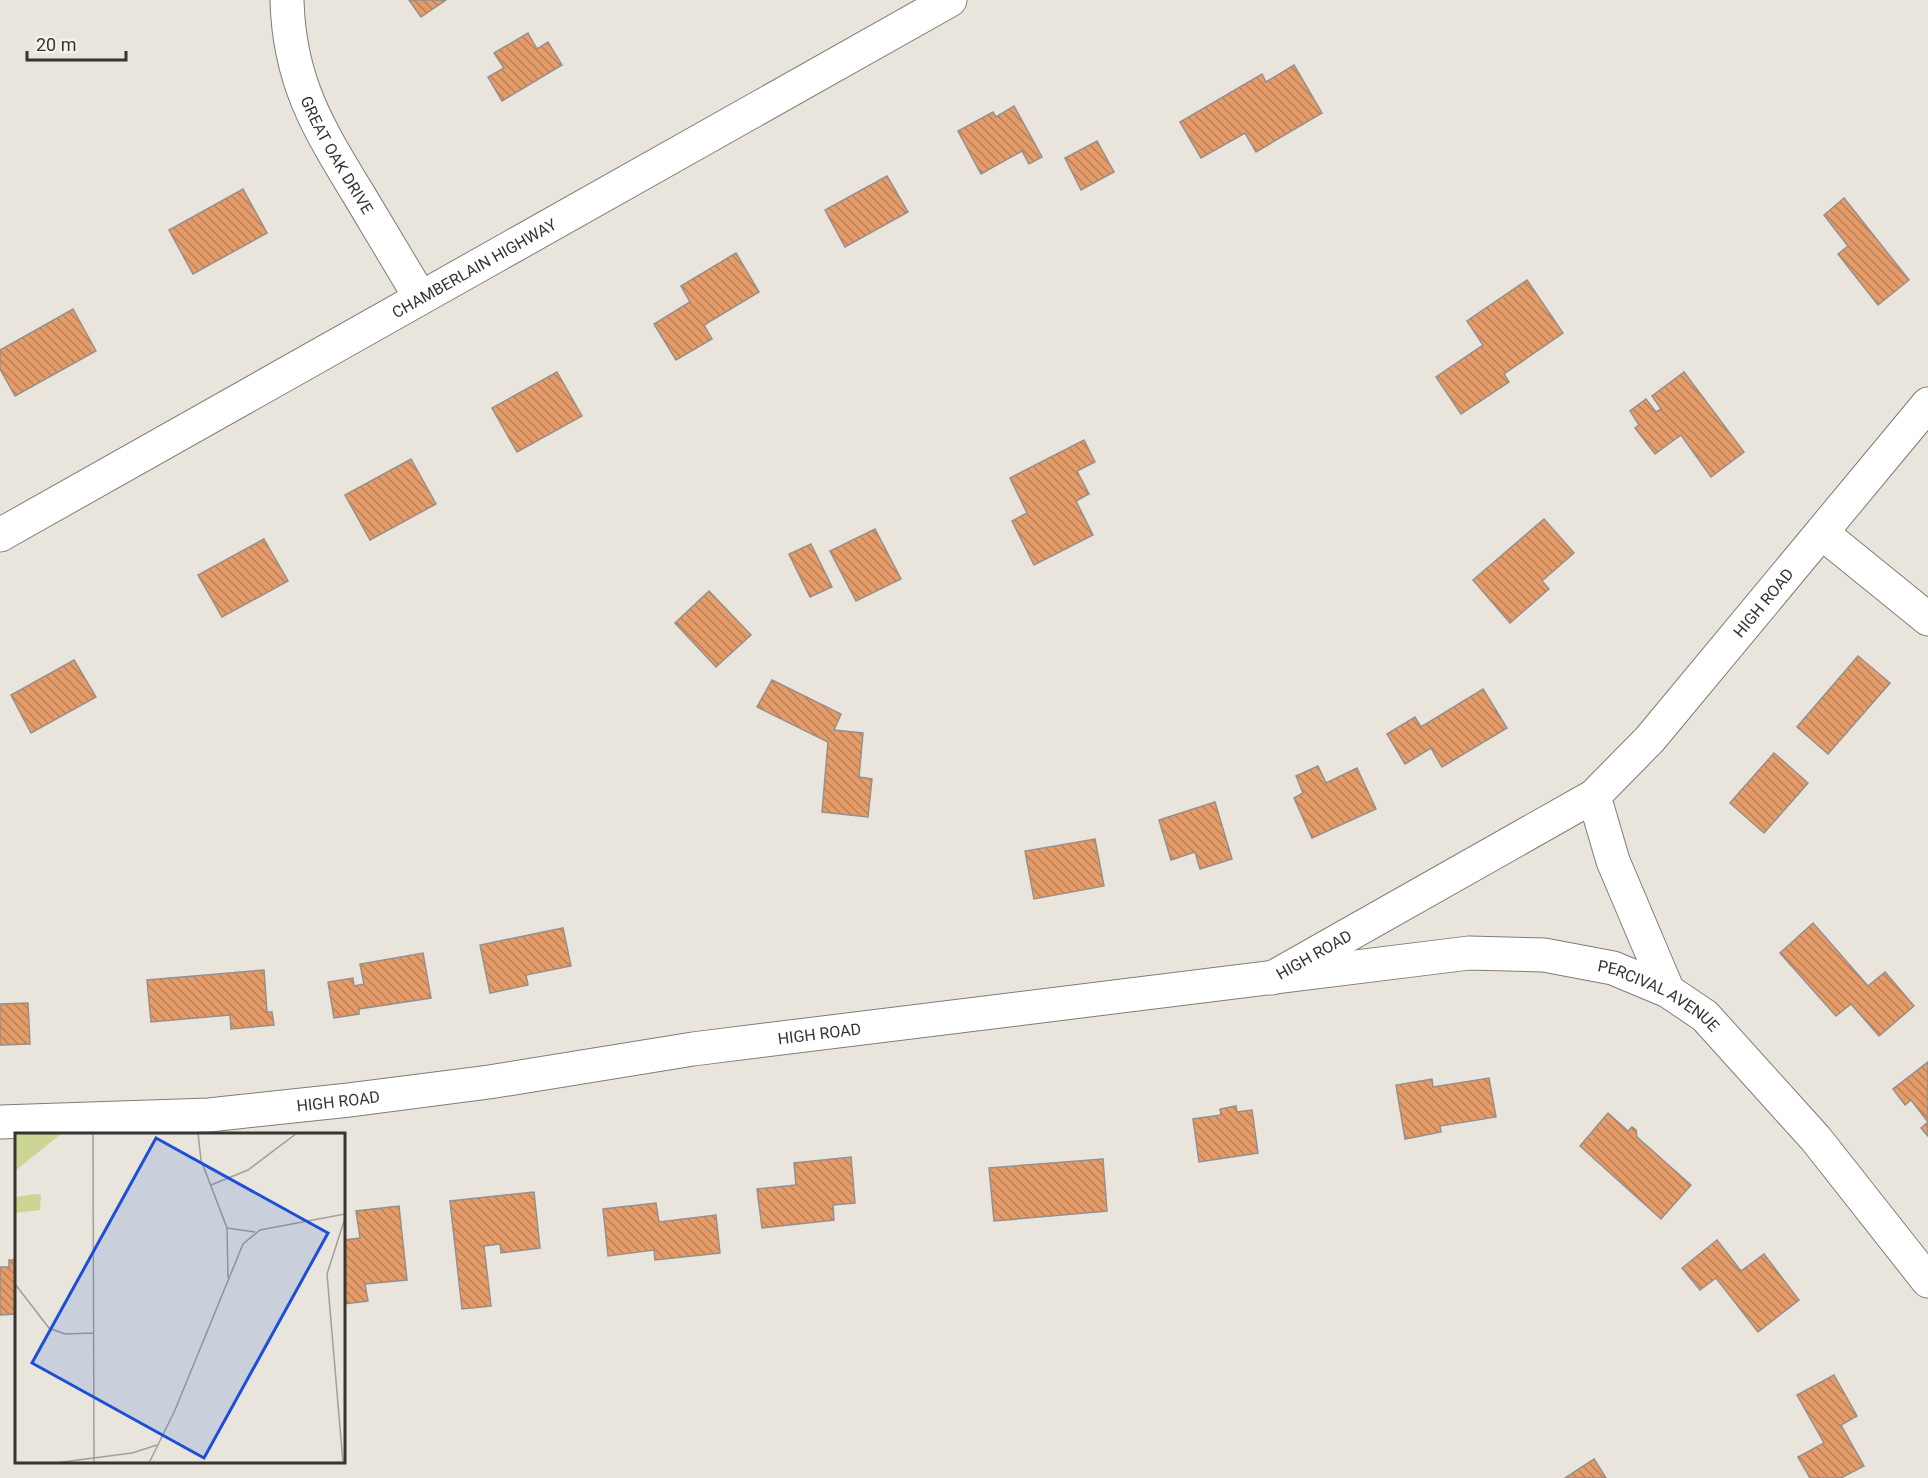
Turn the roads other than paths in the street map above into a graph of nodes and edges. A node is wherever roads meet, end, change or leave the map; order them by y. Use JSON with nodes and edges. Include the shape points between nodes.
{"nodes":[{"id":1,"x":287,"y":0,"type":"edge"},
{"id":2,"x":950,"y":0,"type":"edge"},
{"id":3,"x":420,"y":297,"type":"junction"},
{"id":4,"x":1928,"y":404,"type":"edge"},
{"id":5,"x":1822,"y":533,"type":"junction"},
{"id":6,"x":0,"y":535,"type":"edge"},
{"id":7,"x":1928,"y":619,"type":"edge"},
{"id":8,"x":1594,"y":796,"type":"junction"},
{"id":9,"x":1272,"y":978,"type":"junction"},
{"id":10,"x":1668,"y":992,"type":"junction"},
{"id":11,"x":0,"y":1122,"type":"edge"},
{"id":12,"x":1928,"y":1281,"type":"edge"}],
"edges":[{"from":1,"to":3,"type":"main road","name":"GREAT OAK DRIVE","via":[[297,72],[311,113]]},
{"from":2,"to":3,"type":"main road","name":"CHAMBERLAIN HIGHWAY"},
{"from":3,"to":6,"type":"main road","name":"CHAMBERLAIN HIGHWAY"},
{"from":4,"to":5,"type":"main road","name":"HIGH ROAD"},
{"from":5,"to":7,"type":"main road"},
{"from":5,"to":8,"type":"main road","name":"HIGH ROAD","via":[[1650,739]]},
{"from":8,"to":9,"type":"main road","name":"HIGH ROAD"},
{"from":8,"to":10,"type":"main road","via":[[1613,861]]},
{"from":9,"to":10,"type":"main road","name":"PERCIVAL AVENUE","via":[[1469,953],[1544,955],[1613,968]]},
{"from":9,"to":11,"type":"main road","name":"HIGH ROAD","via":[[693,1048],[489,1082],[337,1101],[209,1115]]},
{"from":10,"to":12,"type":"main road","name":"PERCIVAL AVENUE","via":[[1705,1016],[1742,1055],[1816,1139]]}]}
